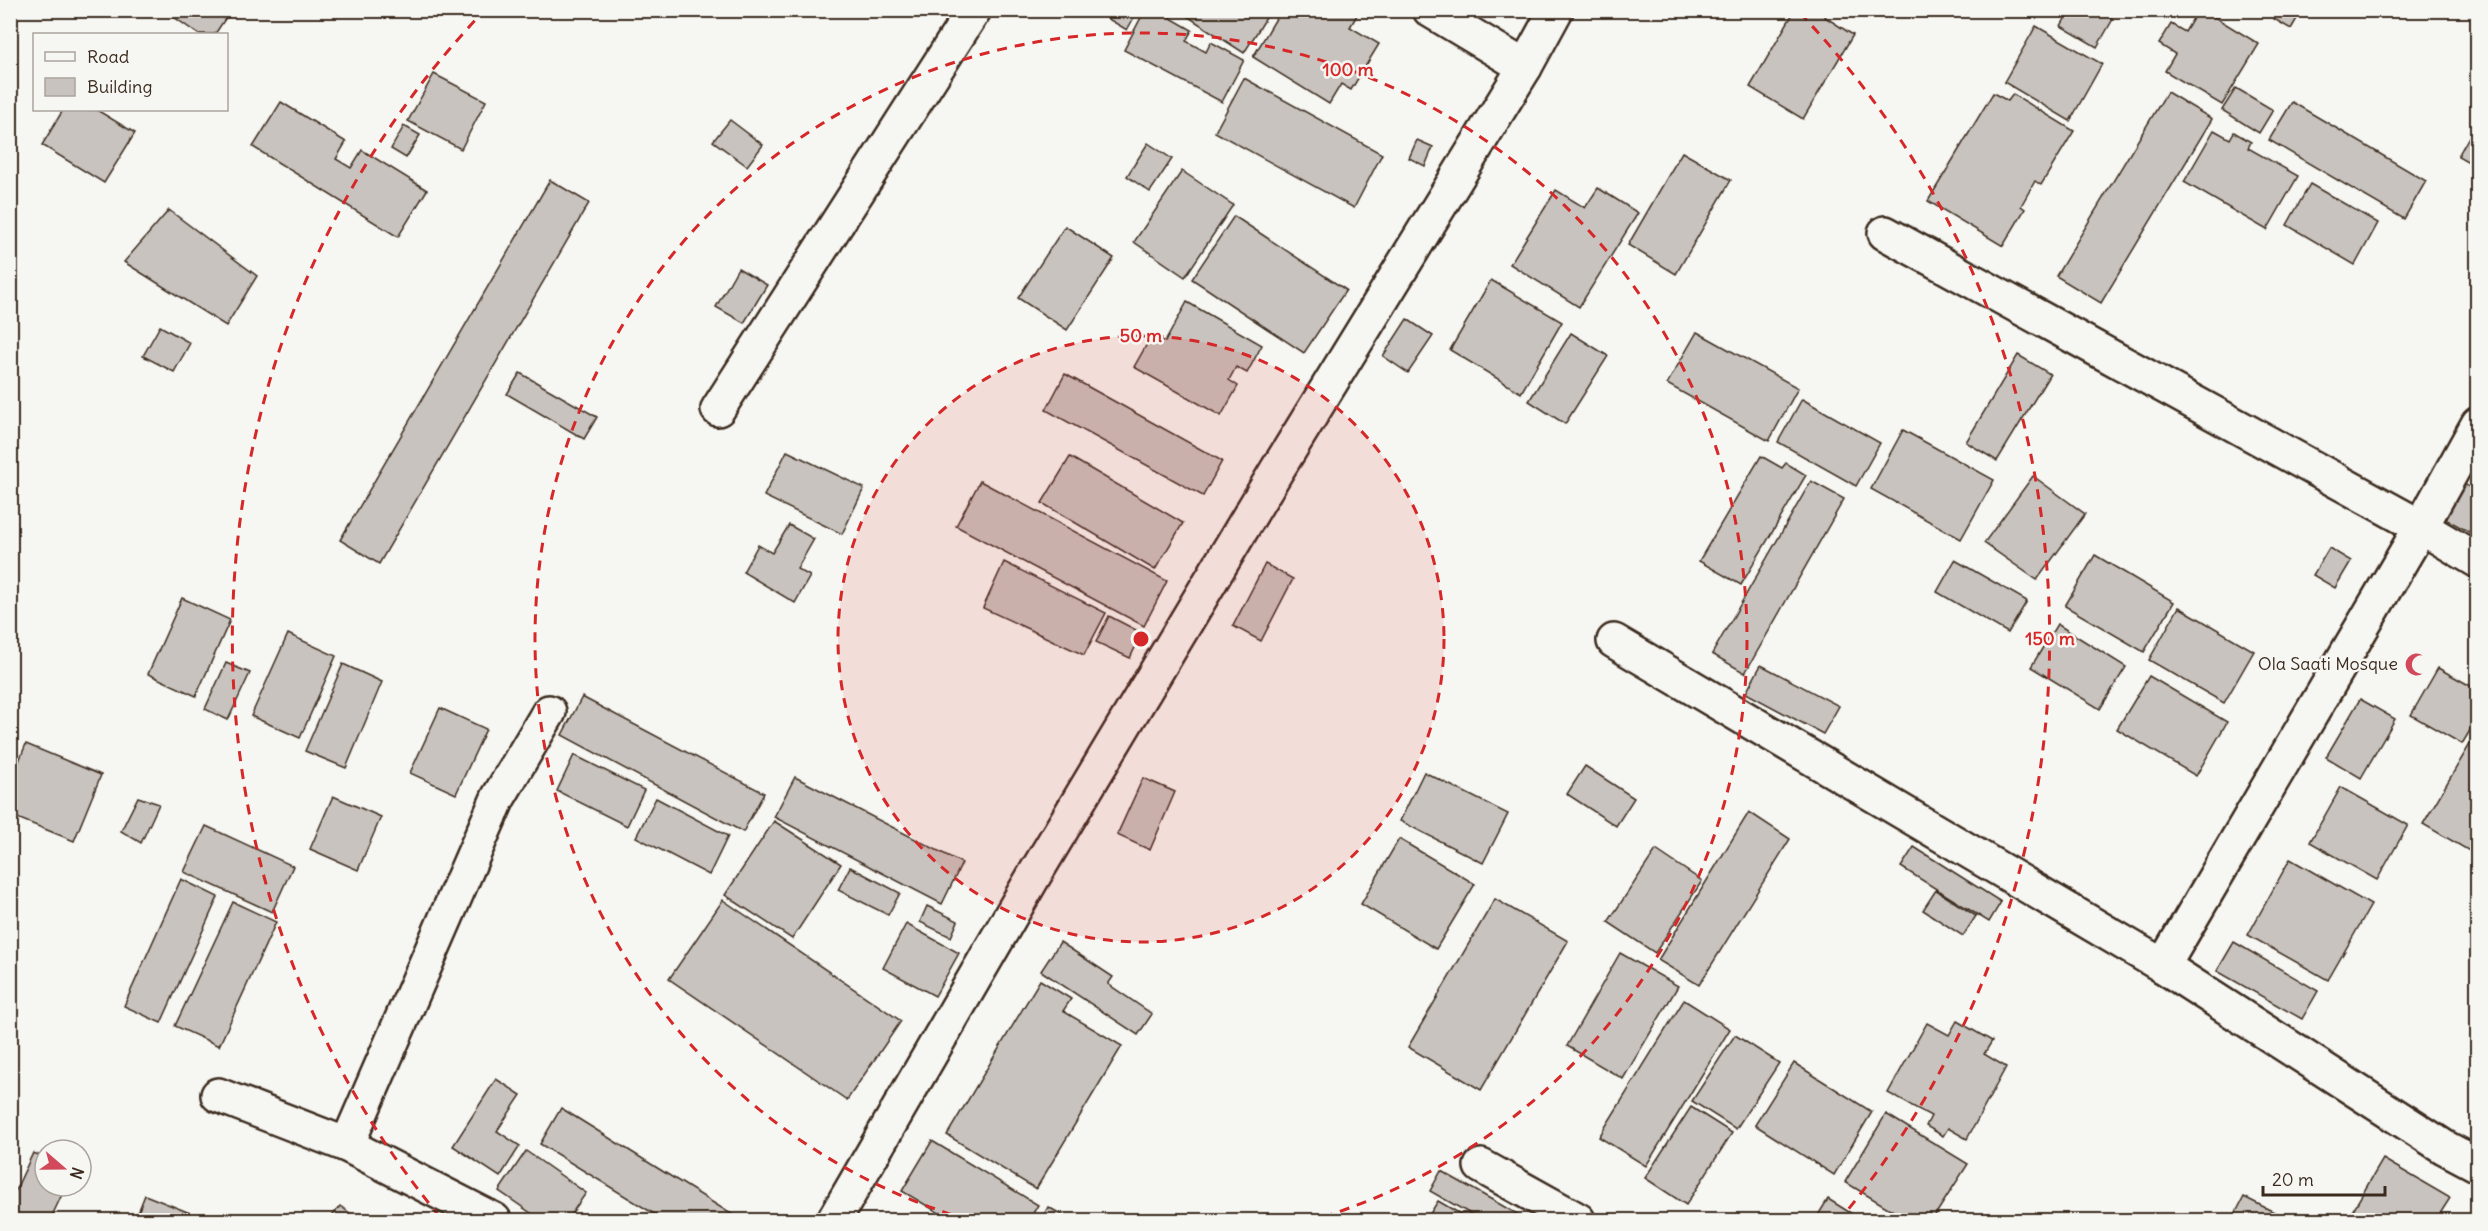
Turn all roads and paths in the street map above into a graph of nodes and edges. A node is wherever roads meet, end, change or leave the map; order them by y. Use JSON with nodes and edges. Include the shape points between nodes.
{"nodes":[{"id":1,"x":974,"y":10,"type":"edge"},
{"id":2,"x":1430,"y":10,"type":"edge"},
{"id":3,"x":1557,"y":10,"type":"edge"},
{"id":4,"x":1525,"y":67,"type":"junction"},
{"id":5,"x":1885,"y":233,"type":"dead end"},
{"id":6,"x":718,"y":409,"type":"dead end"},
{"id":7,"x":2478,"y":424,"type":"edge"},
{"id":8,"x":2421,"y":527,"type":"junction"},
{"id":9,"x":2478,"y":561,"type":"edge"},
{"id":10,"x":1614,"y":640,"type":"dead end"},
{"id":11,"x":549,"y":712,"type":"dead end"},
{"id":12,"x":2163,"y":966,"type":"junction"},
{"id":13,"x":218,"y":1095,"type":"dead end"},
{"id":14,"x":347,"y":1145,"type":"junction"},
{"id":15,"x":2478,"y":1165,"type":"edge"},
{"id":16,"x":1481,"y":1167,"type":"dead end"},
{"id":17,"x":494,"y":1221,"type":"edge"},
{"id":18,"x":834,"y":1221,"type":"edge"},
{"id":19,"x":1578,"y":1221,"type":"edge"}],
"edges":[{"from":1,"to":6,"type":"street"},
{"from":2,"to":4,"type":"street"},
{"from":3,"to":4,"type":"street"},
{"from":4,"to":18,"type":"street","via":[[1056,838]]},
{"from":5,"to":8,"type":"street"},
{"from":7,"to":8,"type":"street"},
{"from":8,"to":9,"type":"street"},
{"from":8,"to":12,"type":"street"},
{"from":10,"to":12,"type":"street"},
{"from":11,"to":14,"type":"street","via":[[498,798]]},
{"from":12,"to":15,"type":"street"},
{"from":13,"to":14,"type":"street"},
{"from":14,"to":17,"type":"street"},
{"from":16,"to":19,"type":"street"}]}
